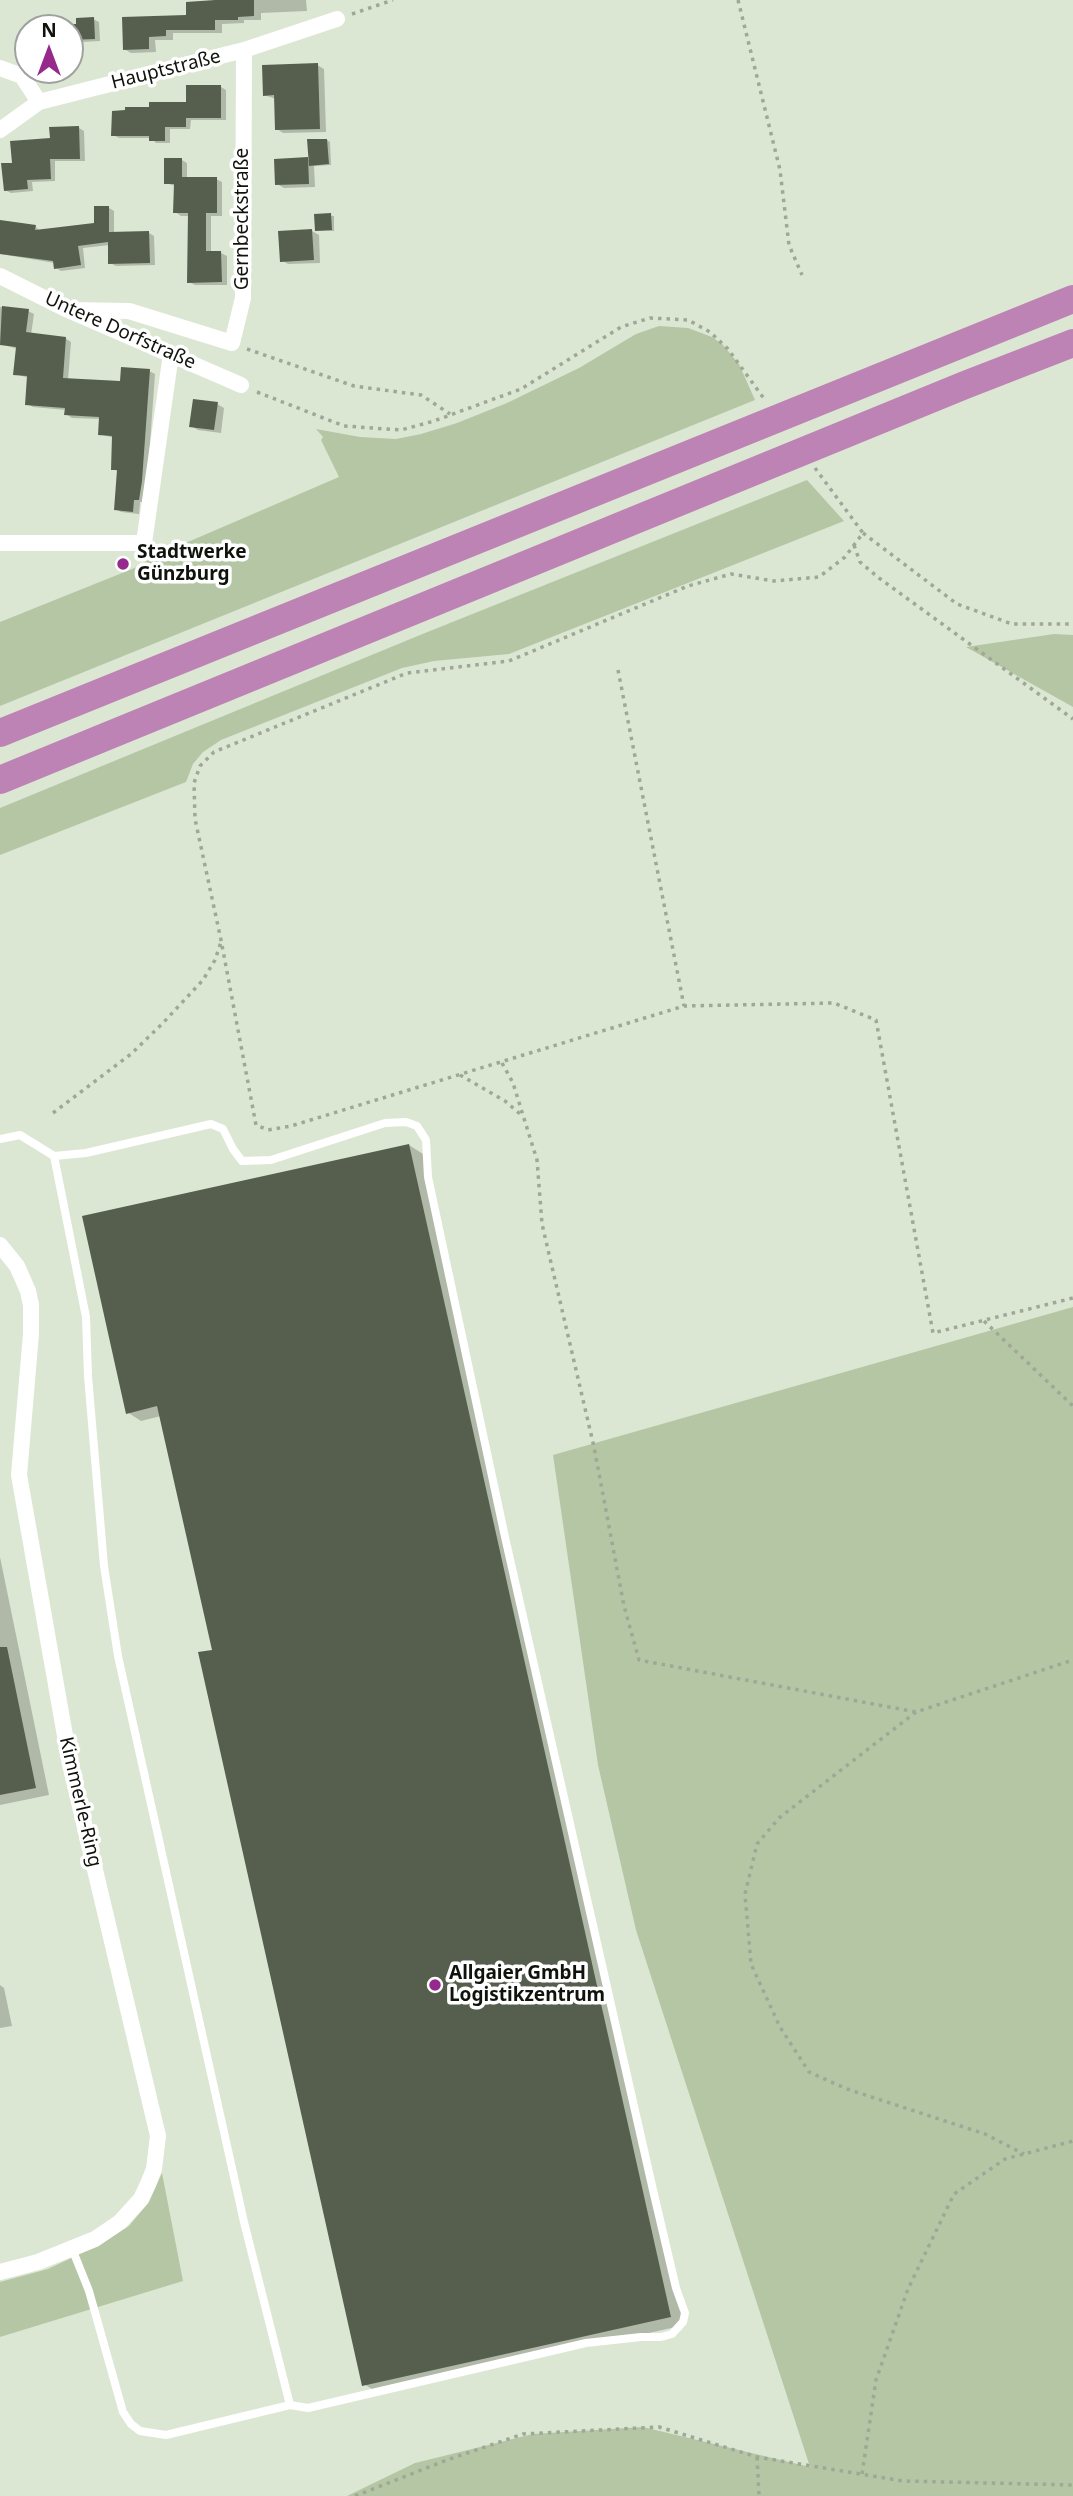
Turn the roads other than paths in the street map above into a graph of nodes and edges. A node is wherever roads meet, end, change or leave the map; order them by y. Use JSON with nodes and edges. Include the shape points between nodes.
{"nodes":[{"id":1,"x":337,"y":19,"type":"road end"},
{"id":2,"x":244,"y":50,"type":"junction"},
{"id":3,"x":0,"y":68,"type":"edge"},
{"id":4,"x":39,"y":102,"type":"junction"},
{"id":5,"x":0,"y":130,"type":"edge"},
{"id":6,"x":0,"y":276,"type":"edge"},
{"id":7,"x":1073,"y":299,"type":"edge"},
{"id":8,"x":68,"y":310,"type":"junction"},
{"id":9,"x":1073,"y":343,"type":"edge"},
{"id":10,"x":171,"y":354,"type":"junction"},
{"id":11,"x":241,"y":385,"type":"road end"},
{"id":12,"x":0,"y":543,"type":"edge"},
{"id":13,"x":0,"y":733,"type":"edge"},
{"id":14,"x":0,"y":780,"type":"edge"},
{"id":15,"x":0,"y":1139,"type":"edge"},
{"id":16,"x":54,"y":1156,"type":"junction"},
{"id":17,"x":0,"y":1245,"type":"edge"},
{"id":18,"x":75,"y":2256,"type":"dead end"},
{"id":19,"x":0,"y":2272,"type":"edge"},
{"id":20,"x":290,"y":2405,"type":"junction"}],
"edges":[{"from":1,"to":2,"type":"street","name":"Hauptstraße"},
{"from":2,"to":4,"type":"street","name":"Hauptstraße"},
{"from":2,"to":8,"type":"street","name":"Gernbeckstraße","via":[[243,298],[232,343],[129,311]]},
{"from":3,"to":4,"type":"street","via":[[22,76]]},
{"from":4,"to":5,"type":"street","name":"Hauptstraße"},
{"from":6,"to":8,"type":"street","name":"Untere Dorfstraße"},
{"from":7,"to":13,"type":"highway"},
{"from":8,"to":10,"type":"street","name":"Untere Dorfstraße"},
{"from":9,"to":14,"type":"highway"},
{"from":10,"to":11,"type":"street","name":"Untere Dorfstraße"},
{"from":10,"to":12,"type":"street","via":[[145,543]]},
{"from":15,"to":16,"type":"lane","via":[[20,1135]]},
{"from":16,"to":20,"type":"lane","via":[[86,1317],[104,1566],[118,1656],[244,2222]]},
{"from":16,"to":20,"type":"lane","via":[[211,1124],[223,1129],[242,1161],[271,1160],[385,1123],[417,1126],[426,1140],[428,1177],[508,1550],[685,2313],[672,2334],[662,2337],[586,2343],[308,2408]]},
{"from":17,"to":19,"type":"street","name":"Kimmerle-Ring","via":[[17,1266],[31,1305],[19,1475],[65,1736],[158,2136],[158,2153],[141,2199],[121,2222],[83,2244]]},
{"from":18,"to":20,"type":"lane","via":[[122,2412],[140,2431],[166,2435]]}]}
